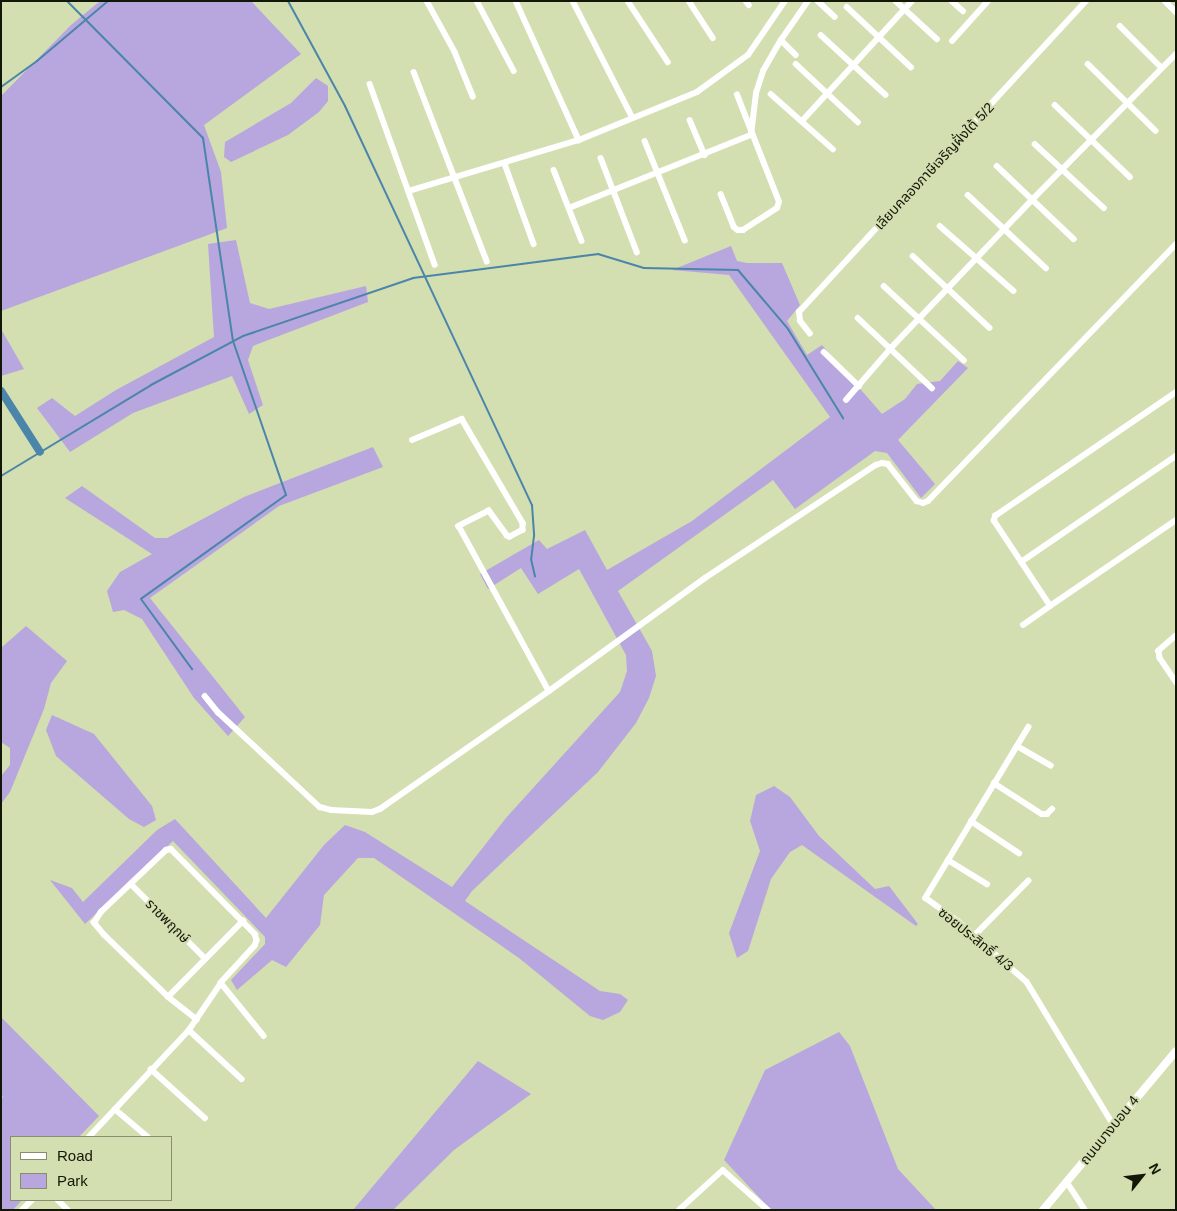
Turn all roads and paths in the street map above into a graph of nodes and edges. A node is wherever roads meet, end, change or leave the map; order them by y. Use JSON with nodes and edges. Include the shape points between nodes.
{"nodes":[{"id":1,"x":427,"y":1,"type":"edge"},
{"id":2,"x":477,"y":1,"type":"edge"},
{"id":3,"x":516,"y":1,"type":"edge"},
{"id":4,"x":573,"y":1,"type":"edge"},
{"id":5,"x":628,"y":1,"type":"edge"},
{"id":6,"x":689,"y":1,"type":"edge"},
{"id":7,"x":785,"y":1,"type":"edge"},
{"id":8,"x":808,"y":1,"type":"edge"},
{"id":9,"x":818,"y":1,"type":"edge"},
{"id":10,"x":896,"y":1,"type":"edge"},
{"id":11,"x":912,"y":1,"type":"edge"},
{"id":12,"x":952,"y":1,"type":"edge"},
{"id":13,"x":988,"y":1,"type":"edge"},
{"id":14,"x":1086,"y":1,"type":"edge"},
{"id":15,"x":1165,"y":1,"type":"edge"},
{"id":16,"x":847,"y":7,"type":"dead end"},
{"id":17,"x":905,"y":9,"type":"junction"},
{"id":18,"x":963,"y":11,"type":"dead end"},
{"id":19,"x":1176,"y":12,"type":"edge"},
{"id":20,"x":835,"y":17,"type":"dead end"},
{"id":21,"x":1120,"y":26,"type":"dead end"},
{"id":22,"x":821,"y":35,"type":"dead end"},
{"id":23,"x":879,"y":37,"type":"junction"},
{"id":24,"x":713,"y":38,"type":"dead end"},
{"id":25,"x":937,"y":39,"type":"dead end"},
{"id":26,"x":781,"y":40,"type":"junction"},
{"id":27,"x":952,"y":42,"type":"dead end"},
{"id":28,"x":1176,"y":54,"type":"edge"},
{"id":29,"x":796,"y":55,"type":"dead end"},
{"id":30,"x":668,"y":62,"type":"dead end"},
{"id":31,"x":796,"y":64,"type":"dead end"},
{"id":32,"x":1088,"y":64,"type":"dead end"},
{"id":33,"x":853,"y":66,"type":"junction"},
{"id":34,"x":911,"y":68,"type":"dead end"},
{"id":35,"x":1162,"y":68,"type":"junction"},
{"id":36,"x":514,"y":71,"type":"dead end"},
{"id":37,"x":414,"y":72,"type":"dead end"},
{"id":38,"x":370,"y":84,"type":"dead end"},
{"id":39,"x":828,"y":92,"type":"junction"},
{"id":40,"x":772,"y":94,"type":"dead end"},
{"id":41,"x":737,"y":95,"type":"dead end"},
{"id":42,"x":886,"y":95,"type":"dead end"},
{"id":43,"x":473,"y":96,"type":"dead end"},
{"id":44,"x":1128,"y":104,"type":"junction"},
{"id":45,"x":1055,"y":105,"type":"dead end"},
{"id":46,"x":633,"y":118,"type":"junction"},
{"id":47,"x":690,"y":120,"type":"dead end"},
{"id":48,"x":802,"y":120,"type":"junction"},
{"id":49,"x":858,"y":122,"type":"dead end"},
{"id":50,"x":1156,"y":131,"type":"dead end"},
{"id":51,"x":751,"y":135,"type":"junction"},
{"id":52,"x":579,"y":140,"type":"junction"},
{"id":53,"x":1092,"y":140,"type":"junction"},
{"id":54,"x":645,"y":141,"type":"dead end"},
{"id":55,"x":1035,"y":144,"type":"dead end"},
{"id":56,"x":833,"y":149,"type":"dead end"},
{"id":57,"x":706,"y":155,"type":"junction"},
{"id":58,"x":601,"y":158,"type":"dead end"},
{"id":59,"x":505,"y":164,"type":"junction"},
{"id":60,"x":997,"y":166,"type":"dead end"},
{"id":61,"x":554,"y":170,"type":"dead end"},
{"id":62,"x":1063,"y":170,"type":"junction"},
{"id":63,"x":657,"y":172,"type":"junction"},
{"id":64,"x":1130,"y":177,"type":"dead end"},
{"id":65,"x":454,"y":178,"type":"junction"},
{"id":66,"x":613,"y":190,"type":"junction"},
{"id":67,"x":409,"y":191,"type":"junction"},
{"id":68,"x":722,"y":194,"type":"dead end"},
{"id":69,"x":968,"y":195,"type":"dead end"},
{"id":70,"x":1033,"y":199,"type":"junction"},
{"id":71,"x":569,"y":208,"type":"junction"},
{"id":72,"x":1104,"y":208,"type":"dead end"},
{"id":73,"x":940,"y":226,"type":"dead end"},
{"id":74,"x":1004,"y":230,"type":"junction"},
{"id":75,"x":1074,"y":239,"type":"dead end"},
{"id":76,"x":685,"y":240,"type":"dead end"},
{"id":77,"x":582,"y":241,"type":"dead end"},
{"id":78,"x":534,"y":244,"type":"dead end"},
{"id":79,"x":1176,"y":244,"type":"edge"},
{"id":80,"x":636,"y":252,"type":"dead end"},
{"id":81,"x":913,"y":256,"type":"dead end"},
{"id":82,"x":977,"y":259,"type":"junction"},
{"id":83,"x":487,"y":261,"type":"dead end"},
{"id":84,"x":435,"y":265,"type":"dead end"},
{"id":85,"x":1046,"y":268,"type":"dead end"},
{"id":86,"x":884,"y":286,"type":"dead end"},
{"id":87,"x":948,"y":289,"type":"junction"},
{"id":88,"x":1014,"y":291,"type":"dead end"},
{"id":89,"x":858,"y":318,"type":"dead end"},
{"id":90,"x":920,"y":318,"type":"junction"},
{"id":91,"x":990,"y":328,"type":"dead end"},
{"id":92,"x":810,"y":334,"type":"dead end"},
{"id":93,"x":891,"y":348,"type":"junction"},
{"id":94,"x":824,"y":352,"type":"dead end"},
{"id":95,"x":964,"y":360,"type":"dead end"},
{"id":96,"x":859,"y":386,"type":"junction"},
{"id":97,"x":932,"y":388,"type":"dead end"},
{"id":98,"x":1176,"y":392,"type":"edge"},
{"id":99,"x":846,"y":400,"type":"dead end"},
{"id":100,"x":412,"y":440,"type":"dead end"},
{"id":101,"x":1176,"y":456,"type":"edge"},
{"id":102,"x":1176,"y":520,"type":"edge"},
{"id":103,"x":1021,"y":562,"type":"junction"},
{"id":104,"x":1050,"y":606,"type":"junction"},
{"id":105,"x":1023,"y":625,"type":"dead end"},
{"id":106,"x":1176,"y":636,"type":"edge"},
{"id":107,"x":1176,"y":682,"type":"edge"},
{"id":108,"x":549,"y":691,"type":"junction"},
{"id":109,"x":205,"y":696,"type":"dead end"},
{"id":110,"x":1029,"y":728,"type":"dead end"},
{"id":111,"x":1017,"y":746,"type":"junction"},
{"id":112,"x":1050,"y":766,"type":"dead end"},
{"id":113,"x":994,"y":783,"type":"junction"},
{"id":114,"x":1052,"y":808,"type":"dead end"},
{"id":115,"x":970,"y":821,"type":"junction"},
{"id":116,"x":1019,"y":853,"type":"dead end"},
{"id":117,"x":948,"y":860,"type":"junction"},
{"id":118,"x":1028,"y":881,"type":"dead end"},
{"id":119,"x":131,"y":884,"type":"junction"},
{"id":120,"x":986,"y":884,"type":"dead end"},
{"id":121,"x":243,"y":921,"type":"junction"},
{"id":122,"x":975,"y":935,"type":"junction"},
{"id":123,"x":205,"y":958,"type":"junction"},
{"id":124,"x":220,"y":983,"type":"junction"},
{"id":125,"x":168,"y":997,"type":"junction"},
{"id":126,"x":196,"y":1020,"type":"junction"},
{"id":127,"x":189,"y":1030,"type":"junction"},
{"id":128,"x":264,"y":1036,"type":"dead end"},
{"id":129,"x":1176,"y":1051,"type":"edge"},
{"id":130,"x":152,"y":1070,"type":"junction"},
{"id":131,"x":242,"y":1079,"type":"dead end"},
{"id":132,"x":115,"y":1109,"type":"junction"},
{"id":133,"x":205,"y":1118,"type":"dead end"},
{"id":134,"x":1113,"y":1124,"type":"junction"},
{"id":135,"x":90,"y":1136,"type":"edge"},
{"id":136,"x":147,"y":1136,"type":"edge"},
{"id":137,"x":1067,"y":1182,"type":"junction"},
{"id":138,"x":31,"y":1201,"type":"edge"},
{"id":139,"x":59,"y":1201,"type":"edge"},
{"id":140,"x":22,"y":1210,"type":"edge"},
{"id":141,"x":68,"y":1210,"type":"edge"},
{"id":142,"x":680,"y":1210,"type":"edge"},
{"id":143,"x":768,"y":1210,"type":"edge"},
{"id":144,"x":1043,"y":1210,"type":"edge"},
{"id":145,"x":1085,"y":1210,"type":"edge"}],
"edges":[{"from":1,"to":43,"type":"street","via":[[455,52]]},
{"from":2,"to":36,"type":"street"},
{"from":3,"to":52,"type":"street"},
{"from":4,"to":46,"type":"street"},
{"from":5,"to":30,"type":"street"},
{"from":6,"to":24,"type":"street"},
{"from":7,"to":46,"type":"street","via":[[748,55],[697,92]]},
{"from":8,"to":26,"type":"street"},
{"from":9,"to":20,"type":"street"},
{"from":10,"to":17,"type":"street"},
{"from":11,"to":17,"type":"street"},
{"from":12,"to":18,"type":"street"},
{"from":13,"to":27,"type":"street"},
{"from":14,"to":92,"type":"street","name":"เลียบคลองภาษีเจริญฝั่งใต้ 5/2","via":[[799,312],[800,321]]},
{"from":15,"to":19,"type":"street"},
{"from":16,"to":23,"type":"street"},
{"from":17,"to":23,"type":"street"},
{"from":17,"to":25,"type":"street"},
{"from":21,"to":35,"type":"street"},
{"from":22,"to":33,"type":"street"},
{"from":23,"to":33,"type":"street"},
{"from":23,"to":34,"type":"street"},
{"from":26,"to":29,"type":"street"},
{"from":26,"to":51,"type":"street","via":[[763,71],[756,93]]},
{"from":28,"to":35,"type":"street"},
{"from":31,"to":39,"type":"street"},
{"from":32,"to":44,"type":"street"},
{"from":33,"to":39,"type":"street"},
{"from":33,"to":42,"type":"street"},
{"from":35,"to":44,"type":"street"},
{"from":37,"to":65,"type":"street"},
{"from":38,"to":67,"type":"street"},
{"from":39,"to":48,"type":"street"},
{"from":39,"to":49,"type":"street"},
{"from":40,"to":48,"type":"street"},
{"from":41,"to":51,"type":"street"},
{"from":44,"to":50,"type":"street"},
{"from":44,"to":53,"type":"street"},
{"from":45,"to":53,"type":"street"},
{"from":46,"to":52,"type":"street"},
{"from":47,"to":57,"type":"street"},
{"from":48,"to":56,"type":"street"},
{"from":51,"to":57,"type":"street"},
{"from":51,"to":68,"type":"street","via":[[780,202],[777,208],[738,230]]},
{"from":52,"to":59,"type":"street"},
{"from":53,"to":62,"type":"street"},
{"from":53,"to":64,"type":"street"},
{"from":54,"to":63,"type":"street"},
{"from":55,"to":62,"type":"street"},
{"from":57,"to":63,"type":"street"},
{"from":58,"to":66,"type":"street"},
{"from":59,"to":65,"type":"street"},
{"from":59,"to":78,"type":"street"},
{"from":60,"to":70,"type":"street"},
{"from":61,"to":71,"type":"street"},
{"from":62,"to":70,"type":"street"},
{"from":62,"to":72,"type":"street"},
{"from":63,"to":66,"type":"street"},
{"from":63,"to":76,"type":"street"},
{"from":65,"to":67,"type":"street"},
{"from":65,"to":83,"type":"street"},
{"from":66,"to":71,"type":"street"},
{"from":66,"to":80,"type":"street"},
{"from":67,"to":84,"type":"street"},
{"from":69,"to":74,"type":"street"},
{"from":70,"to":74,"type":"street"},
{"from":70,"to":75,"type":"street"},
{"from":71,"to":77,"type":"street"},
{"from":73,"to":82,"type":"street"},
{"from":74,"to":82,"type":"street"},
{"from":74,"to":85,"type":"street"},
{"from":79,"to":108,"type":"street","via":[[928,501],[917,501],[888,464],[876,465],[705,578]]},
{"from":81,"to":87,"type":"street"},
{"from":82,"to":87,"type":"street"},
{"from":82,"to":88,"type":"street"},
{"from":86,"to":90,"type":"street"},
{"from":87,"to":90,"type":"street"},
{"from":87,"to":91,"type":"street"},
{"from":89,"to":93,"type":"street"},
{"from":90,"to":93,"type":"street"},
{"from":90,"to":95,"type":"street"},
{"from":93,"to":96,"type":"street"},
{"from":93,"to":97,"type":"street"},
{"from":94,"to":96,"type":"street"},
{"from":96,"to":99,"type":"street"},
{"from":98,"to":103,"type":"street","via":[[995,516],[994,521]]},
{"from":100,"to":108,"type":"street","via":[[462,419],[523,524],[523,530],[507,536],[490,512],[459,526]]},
{"from":101,"to":103,"type":"street"},
{"from":102,"to":104,"type":"street"},
{"from":103,"to":104,"type":"street"},
{"from":104,"to":105,"type":"street"},
{"from":106,"to":107,"type":"street","via":[[1159,651]]},
{"from":108,"to":109,"type":"street","via":[[372,812],[320,807]]},
{"from":110,"to":111,"type":"street","name":"ซอยประสิทธิ์ 4/3"},
{"from":111,"to":112,"type":"street"},
{"from":111,"to":113,"type":"street","name":"ซอยประสิทธิ์ 4/3"},
{"from":113,"to":114,"type":"street","via":[[1042,814],[1047,814]]},
{"from":113,"to":115,"type":"street","name":"ซอยประสิทธิ์ 4/3"},
{"from":115,"to":116,"type":"street"},
{"from":115,"to":117,"type":"street","name":"ซอยประสิทธิ์ 4/3"},
{"from":117,"to":120,"type":"street"},
{"from":117,"to":122,"type":"street","name":"ซอยประสิทธิ์ 4/3","via":[[926,898]]},
{"from":118,"to":122,"type":"street"},
{"from":119,"to":121,"type":"street","via":[[170,848]]},
{"from":119,"to":123,"type":"street","name":"ราชพฤกษ์"},
{"from":119,"to":125,"type":"street","via":[[94,923]]},
{"from":121,"to":123,"type":"street"},
{"from":121,"to":124,"type":"street","via":[[255,934],[255,946]]},
{"from":122,"to":134,"type":"street","name":"ซอยประสิทธิ์ 4/3","via":[[1030,986]]},
{"from":123,"to":125,"type":"street"},
{"from":124,"to":126,"type":"street"},
{"from":124,"to":128,"type":"street"},
{"from":125,"to":126,"type":"street"},
{"from":126,"to":127,"type":"street"},
{"from":127,"to":130,"type":"street"},
{"from":127,"to":131,"type":"street"},
{"from":129,"to":134,"type":"street","name":"ถนนบางบอน 4"},
{"from":130,"to":132,"type":"street"},
{"from":130,"to":133,"type":"street"},
{"from":132,"to":135,"type":"street"},
{"from":132,"to":136,"type":"street"},
{"from":134,"to":137,"type":"street","name":"ถนนบางบอน 4"},
{"from":137,"to":144,"type":"street","name":"ถนนบางบอน 4"},
{"from":137,"to":145,"type":"street"},
{"from":138,"to":140,"type":"street"},
{"from":139,"to":141,"type":"street"},
{"from":142,"to":143,"type":"street","via":[[723,1170]]}]}
